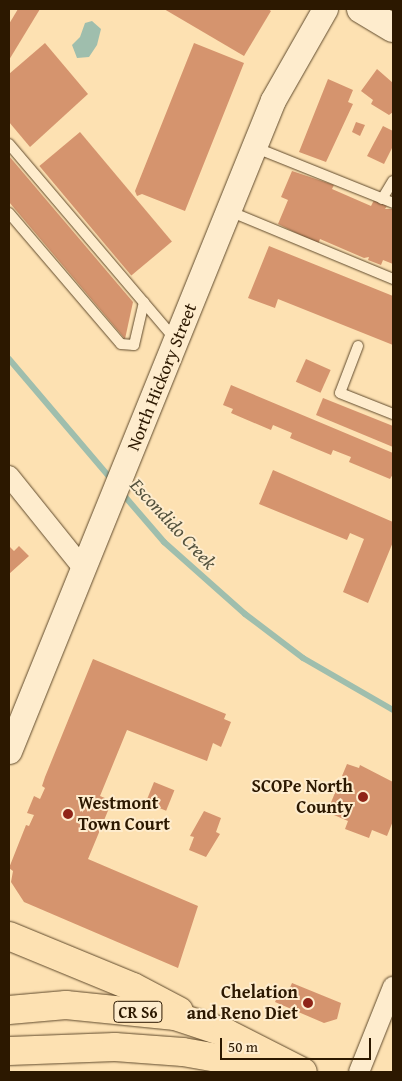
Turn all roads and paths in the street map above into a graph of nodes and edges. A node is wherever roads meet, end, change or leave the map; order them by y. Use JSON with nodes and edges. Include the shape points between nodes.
{"nodes":[{"id":1,"x":325,"y":9,"type":"edge"},
{"id":2,"x":361,"y":9,"type":"edge"},
{"id":3,"x":393,"y":28,"type":"edge"},
{"id":4,"x":9,"y":144,"type":"edge"},
{"id":5,"x":254,"y":147,"type":"junction"},
{"id":6,"x":393,"y":181,"type":"edge"},
{"id":7,"x":382,"y":199,"type":"junction"},
{"id":8,"x":393,"y":203,"type":"edge"},
{"id":9,"x":229,"y":211,"type":"junction"},
{"id":10,"x":9,"y":213,"type":"edge"},
{"id":11,"x":393,"y":279,"type":"edge"},
{"id":12,"x":144,"y":302,"type":"junction"},
{"id":13,"x":176,"y":340,"type":"junction"},
{"id":14,"x":358,"y":346,"type":"dead end"},
{"id":15,"x":393,"y":414,"type":"edge"},
{"id":16,"x":9,"y":476,"type":"edge"},
{"id":17,"x":84,"y":568,"type":"junction"},
{"id":18,"x":9,"y":751,"type":"edge"},
{"id":19,"x":9,"y":936,"type":"edge"},
{"id":20,"x":393,"y":987,"type":"edge"},
{"id":21,"x":9,"y":1010,"type":"edge"},
{"id":22,"x":209,"y":1026,"type":"junction"},
{"id":23,"x":151,"y":1050,"type":"junction"},
{"id":24,"x":9,"y":1051,"type":"edge"},
{"id":25,"x":208,"y":1072,"type":"edge"},
{"id":26,"x":298,"y":1072,"type":"edge"},
{"id":27,"x":303,"y":1072,"type":"edge"},
{"id":28,"x":359,"y":1072,"type":"edge"}],
"edges":[{"from":1,"to":5,"type":"street","name":"North Hickory Street","via":[[277,91]]},
{"from":2,"to":3,"type":"main road"},
{"from":4,"to":12,"type":"lane"},
{"from":5,"to":7,"type":"lane"},
{"from":5,"to":9,"type":"street","name":"North Hickory Street"},
{"from":6,"to":7,"type":"lane"},
{"from":7,"to":8,"type":"lane"},
{"from":9,"to":11,"type":"lane"},
{"from":9,"to":13,"type":"street","name":"North Hickory Street"},
{"from":10,"to":12,"type":"lane","via":[[121,344],[134,345]]},
{"from":12,"to":13,"type":"lane"},
{"from":13,"to":17,"type":"street","name":"North Hickory Street"},
{"from":14,"to":15,"type":"lane","via":[[340,393]]},
{"from":16,"to":17,"type":"street"},
{"from":17,"to":18,"type":"street","name":"North Hickory Street"},
{"from":19,"to":22,"type":"main road","via":[[133,987]]},
{"from":20,"to":28,"type":"street"},
{"from":21,"to":22,"type":"main road","number":"CR S6","via":[[66,1005],[175,1016]]},
{"from":22,"to":27,"type":"main road","number":"CR S6"},
{"from":23,"to":24,"type":"main road","number":"CR S6","via":[[91,1046]]},
{"from":23,"to":25,"type":"main road"},
{"from":23,"to":26,"type":"main road","number":"CR S6"}]}
